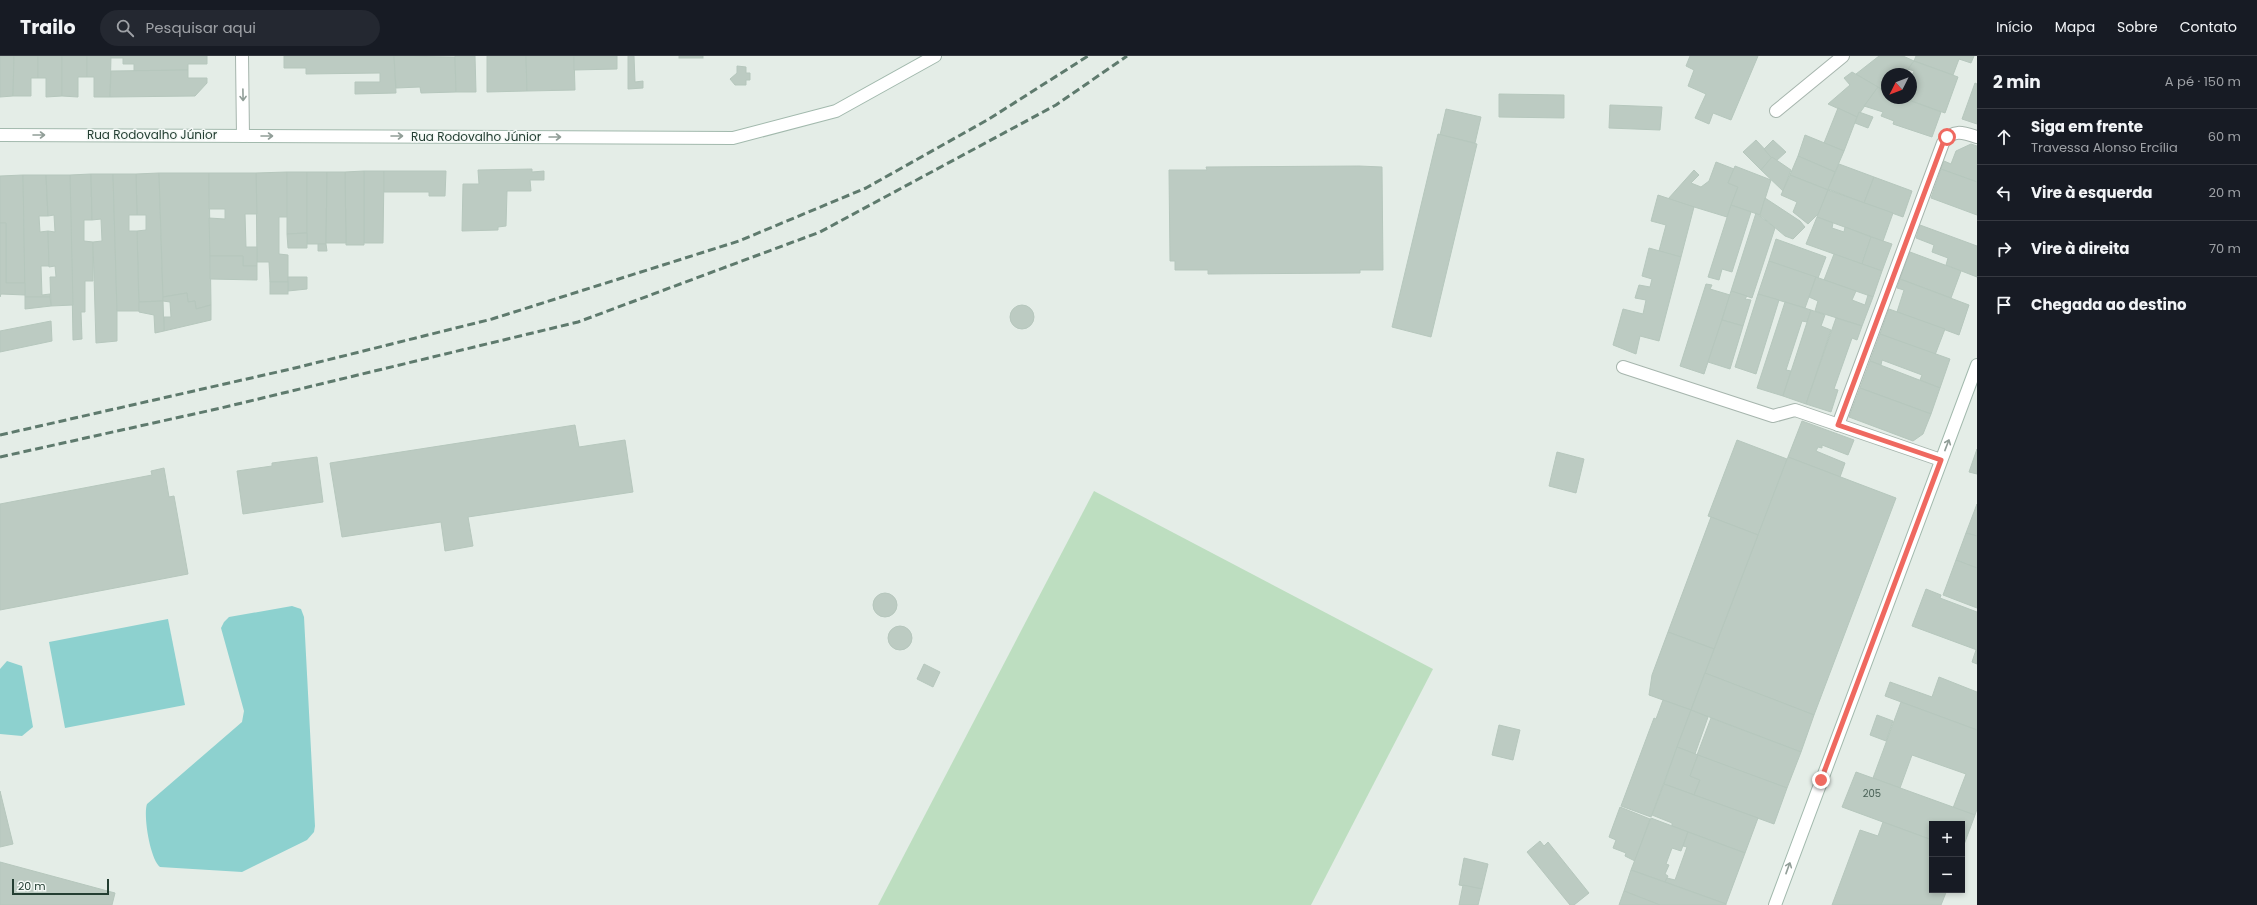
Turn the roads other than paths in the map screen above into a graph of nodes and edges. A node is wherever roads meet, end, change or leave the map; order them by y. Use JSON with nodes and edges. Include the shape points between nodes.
{"nodes":[{"id":1,"x":242,"y":56,"type":"edge"},
{"id":2,"x":935,"y":56,"type":"edge"},
{"id":3,"x":1843,"y":56,"type":"edge"},
{"id":4,"x":1776,"y":111,"type":"dead end"},
{"id":5,"x":0,"y":135,"type":"edge"},
{"id":6,"x":243,"y":136,"type":"junction"},
{"id":7,"x":1977,"y":137,"type":"edge"},
{"id":8,"x":1977,"y":365,"type":"edge"},
{"id":9,"x":1623,"y":366,"type":"dead end"},
{"id":10,"x":1838,"y":425,"type":"junction"},
{"id":11,"x":1941,"y":460,"type":"junction"},
{"id":12,"x":1774,"y":905,"type":"edge"}],
"edges":[{"from":1,"to":6,"type":"street","one_way":true},
{"from":6,"to":2,"type":"street","name":"Rua Rodovalho Júnior","one_way":true,"via":[[733,138],[836,111]]},
{"from":3,"to":4,"type":"street"},
{"from":5,"to":6,"type":"street","name":"Rua Rodovalho Júnior","one_way":true},
{"from":7,"to":10,"type":"street","via":[[1960,132],[1953,133],[1943,143]]},
{"from":11,"to":8,"type":"street","one_way":true},
{"from":9,"to":10,"type":"street","via":[[1773,416],[1796,410]]},
{"from":10,"to":11,"type":"street"},
{"from":12,"to":11,"type":"street","one_way":true}]}
